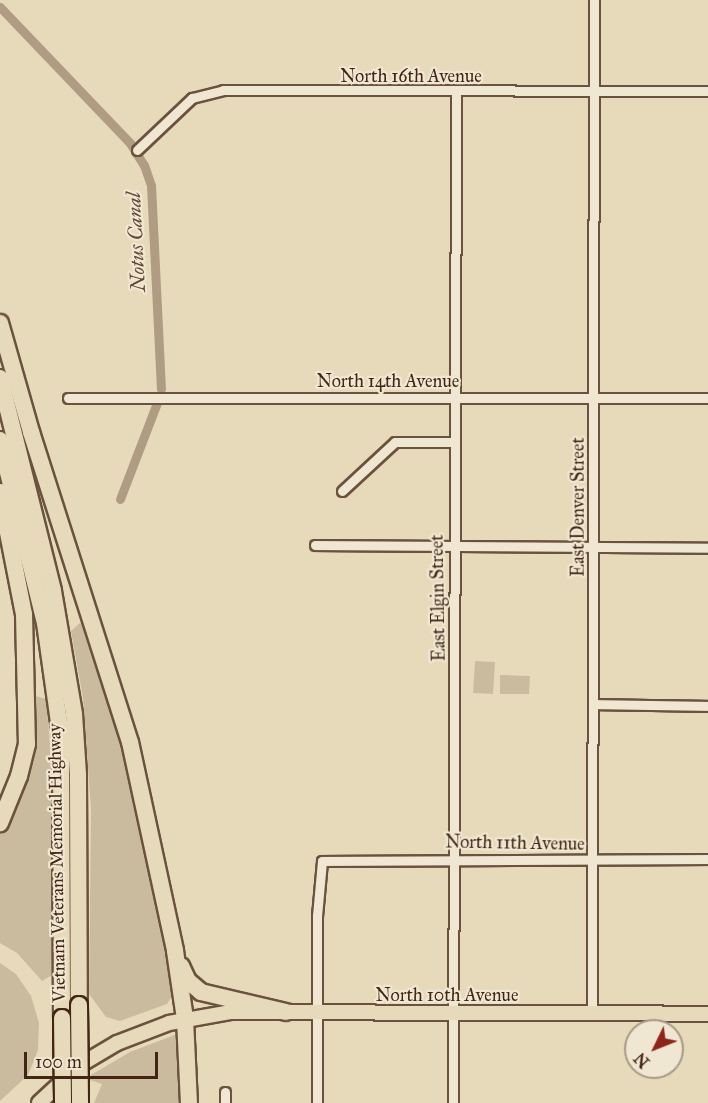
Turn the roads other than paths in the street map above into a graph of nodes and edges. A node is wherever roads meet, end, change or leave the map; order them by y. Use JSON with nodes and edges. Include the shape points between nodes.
{"nodes":[{"id":1,"x":594,"y":0,"type":"edge"},
{"id":2,"x":596,"y":91,"type":"junction"},
{"id":3,"x":708,"y":91,"type":"edge"},
{"id":4,"x":456,"y":93,"type":"junction"},
{"id":5,"x":137,"y":150,"type":"dead end"},
{"id":6,"x":0,"y":323,"type":"edge"},
{"id":7,"x":0,"y":378,"type":"edge"},
{"id":8,"x":595,"y":397,"type":"junction"},
{"id":9,"x":68,"y":398,"type":"dead end"},
{"id":10,"x":453,"y":398,"type":"junction"},
{"id":11,"x":708,"y":398,"type":"edge"},
{"id":12,"x":0,"y":440,"type":"edge"},
{"id":13,"x":452,"y":442,"type":"junction"},
{"id":14,"x":342,"y":490,"type":"dead end"},
{"id":15,"x":0,"y":492,"type":"edge"},
{"id":16,"x":315,"y":545,"type":"dead end"},
{"id":17,"x":454,"y":546,"type":"junction"},
{"id":18,"x":594,"y":547,"type":"junction"},
{"id":19,"x":708,"y":548,"type":"edge"},
{"id":20,"x":593,"y":704,"type":"junction"},
{"id":21,"x":708,"y":706,"type":"edge"},
{"id":22,"x":0,"y":823,"type":"edge"},
{"id":23,"x":454,"y":859,"type":"junction"},
{"id":24,"x":708,"y":859,"type":"edge"},
{"id":25,"x":591,"y":860,"type":"junction"},
{"id":26,"x":174,"y":951,"type":"junction"},
{"id":27,"x":286,"y":1012,"type":"junction"},
{"id":28,"x":317,"y":1013,"type":"junction"},
{"id":29,"x":453,"y":1014,"type":"junction"},
{"id":30,"x":592,"y":1014,"type":"junction"},
{"id":31,"x":708,"y":1014,"type":"edge"},
{"id":32,"x":186,"y":1019,"type":"junction"},
{"id":33,"x":225,"y":1092,"type":"dead end"},
{"id":34,"x":39,"y":1103,"type":"edge"},
{"id":35,"x":63,"y":1103,"type":"edge"},
{"id":36,"x":80,"y":1103,"type":"edge"},
{"id":37,"x":189,"y":1103,"type":"edge"},
{"id":38,"x":225,"y":1103,"type":"edge"},
{"id":39,"x":317,"y":1103,"type":"edge"},
{"id":40,"x":453,"y":1103,"type":"edge"}],
"edges":[{"from":1,"to":2,"type":"street","name":"East Denver Street"},
{"from":2,"to":3,"type":"street","name":"North 16th Avenue"},
{"from":2,"to":4,"type":"street","name":"North 16th Avenue"},
{"from":2,"to":8,"type":"street","name":"East Denver Street"},
{"from":4,"to":5,"type":"street","name":"North 16th Avenue","via":[[204,92],[192,98]]},
{"from":4,"to":10,"type":"street","name":"East Elgin Street"},
{"from":6,"to":26,"type":"highway","via":[[34,442],[121,710]]},
{"from":7,"to":36,"type":"highway","name":"Vietnam Veterans Memorial Highway","bridge":true,"via":[[53,591],[74,714],[78,775]]},
{"from":8,"to":10,"type":"street","name":"North 14th Avenue"},
{"from":8,"to":11,"type":"street","name":"North 14th Avenue"},
{"from":8,"to":18,"type":"street","name":"East Denver Street"},
{"from":9,"to":10,"type":"street","name":"North 14th Avenue"},
{"from":10,"to":13,"type":"street","name":"East Elgin Street"},
{"from":12,"to":35,"type":"highway","name":"Vietnam Veterans Memorial Highway","bridge":true,"via":[[45,623],[61,736]]},
{"from":13,"to":14,"type":"street","via":[[395,442]]},
{"from":13,"to":17,"type":"street","name":"East Elgin Street"},
{"from":15,"to":22,"type":"highway","via":[[24,614],[27,744]]},
{"from":16,"to":17,"type":"street"},
{"from":17,"to":18,"type":"street"},
{"from":17,"to":23,"type":"street","name":"East Elgin Street"},
{"from":18,"to":19,"type":"street"},
{"from":18,"to":20,"type":"street","name":"East Denver Street"},
{"from":20,"to":21,"type":"street"},
{"from":20,"to":25,"type":"street","name":"East Denver Street"},
{"from":23,"to":25,"type":"street","name":"North 11th Avenue"},
{"from":23,"to":28,"type":"street","name":"North 11th Avenue","via":[[322,861],[318,868]]},
{"from":23,"to":29,"type":"street","name":"East Elgin Street"},
{"from":24,"to":25,"type":"street","name":"North 11th Avenue"},
{"from":25,"to":30,"type":"street","name":"East Denver Street"},
{"from":26,"to":27,"type":"highway","via":[[188,981],[201,992]]},
{"from":26,"to":32,"type":"highway"},
{"from":27,"to":28,"type":"main road","name":"North 10th Avenue"},
{"from":27,"to":32,"type":"main road","name":"North 10th Avenue","via":[[230,1012]]},
{"from":28,"to":29,"type":"main road","name":"North 10th Avenue"},
{"from":28,"to":39,"type":"street"},
{"from":29,"to":30,"type":"main road","name":"North 10th Avenue"},
{"from":29,"to":40,"type":"street","name":"East Elgin Street"},
{"from":30,"to":31,"type":"main road","name":"North 10th Avenue"},
{"from":32,"to":34,"type":"main road","name":"North 10th Avenue","via":[[117,1043],[80,1065]]},
{"from":32,"to":37,"type":"highway"},
{"from":33,"to":38,"type":"street"}]}
